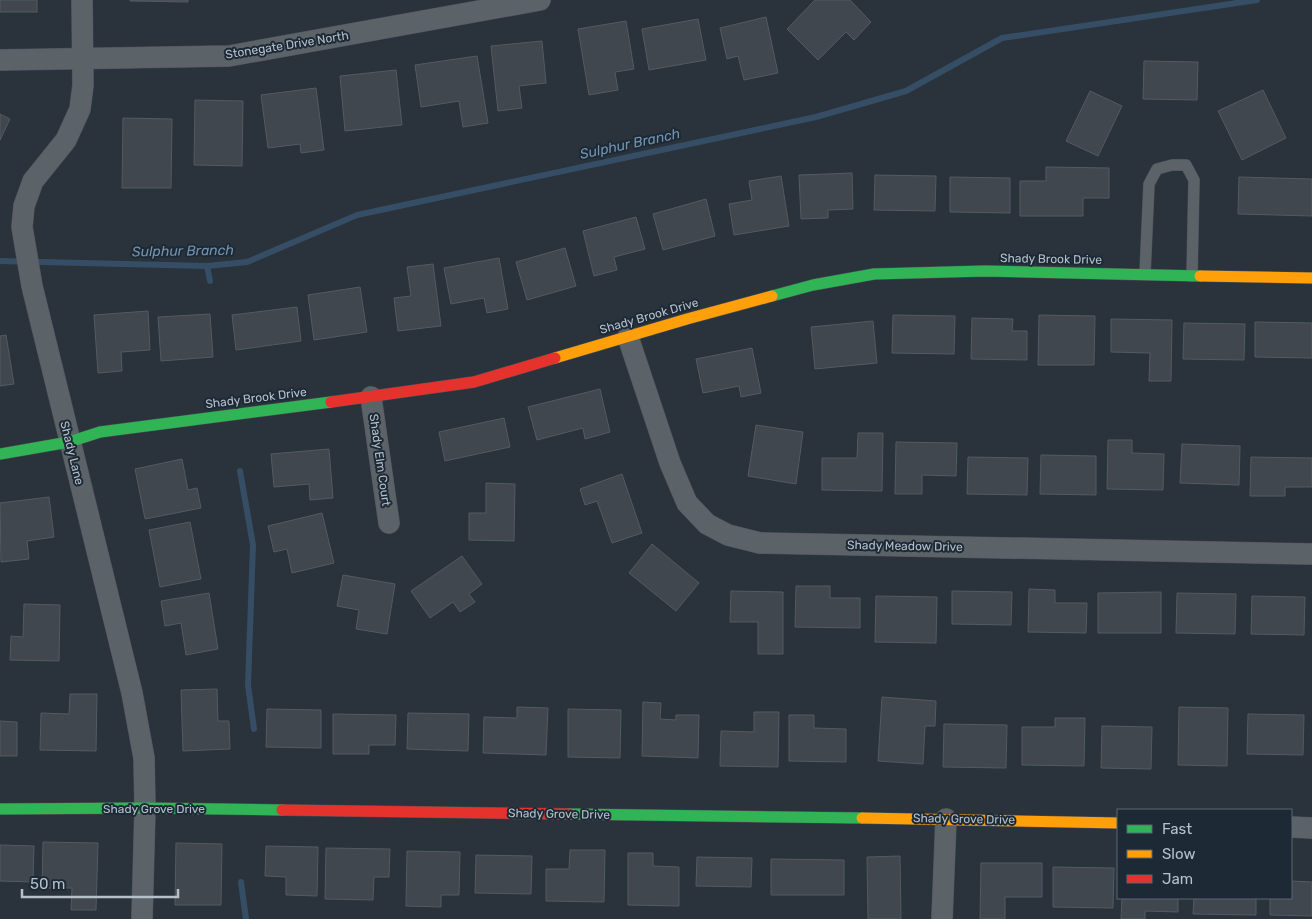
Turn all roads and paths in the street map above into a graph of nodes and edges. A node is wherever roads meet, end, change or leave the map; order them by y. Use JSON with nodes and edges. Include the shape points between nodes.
{"nodes":[{"id":1,"x":82,"y":0,"type":"edge"},
{"id":2,"x":540,"y":0,"type":"edge"},
{"id":3,"x":496,"y":4,"type":"edge"},
{"id":4,"x":82,"y":59,"type":"junction"},
{"id":5,"x":0,"y":60,"type":"edge"},
{"id":6,"x":1145,"y":274,"type":"junction"},
{"id":7,"x":1192,"y":276,"type":"junction"},
{"id":8,"x":1312,"y":278,"type":"edge"},
{"id":9,"x":628,"y":336,"type":"junction"},
{"id":10,"x":372,"y":397,"type":"junction"},
{"id":11,"x":69,"y":442,"type":"junction"},
{"id":12,"x":0,"y":454,"type":"edge"},
{"id":13,"x":389,"y":522,"type":"dead end"},
{"id":14,"x":1312,"y":554,"type":"edge"},
{"id":15,"x":145,"y":808,"type":"junction"},
{"id":16,"x":0,"y":809,"type":"edge"},
{"id":17,"x":946,"y":819,"type":"junction"},
{"id":18,"x":1117,"y":823,"type":"edge"},
{"id":19,"x":1292,"y":827,"type":"edge"},
{"id":20,"x":1312,"y":828,"type":"edge"},
{"id":21,"x":142,"y":919,"type":"edge"},
{"id":22,"x":942,"y":919,"type":"edge"}],
"edges":[{"from":1,"to":4,"type":"street","name":"Shady Lane"},
{"from":2,"to":3,"type":"street","name":"Stonegate Drive North"},
{"from":3,"to":4,"type":"street","name":"Stonegate Drive North","via":[[229,56]]},
{"from":4,"to":5,"type":"street","name":"Stonegate Drive North"},
{"from":4,"to":11,"type":"street","name":"Shady Lane","via":[[80,109],[66,140],[33,180],[24,206],[22,227],[32,286]]},
{"from":6,"to":7,"type":"street","name":"Shady Brook Drive"},
{"from":6,"to":7,"type":"lane","via":[[1149,184],[1156,169],[1186,165],[1194,180]]},
{"from":6,"to":9,"type":"street","name":"Shady Brook Drive","via":[[985,271],[874,274],[813,284]]},
{"from":7,"to":8,"type":"street","name":"Shady Brook Drive"},
{"from":9,"to":10,"type":"street","name":"Shady Brook Drive","via":[[474,382]]},
{"from":9,"to":14,"type":"street","name":"Shady Meadow Drive","via":[[670,464],[687,502],[707,524],[728,535],[760,543]]},
{"from":10,"to":11,"type":"street","name":"Shady Brook Drive","via":[[100,432]]},
{"from":10,"to":13,"type":"street","name":"Shady Elm Court"},
{"from":11,"to":12,"type":"street","name":"Shady Brook Drive"},
{"from":11,"to":15,"type":"street","name":"Shady Lane","via":[[132,693],[144,758]]},
{"from":15,"to":16,"type":"street","name":"Shady Grove Drive"},
{"from":15,"to":17,"type":"street","name":"Shady Grove Drive"},
{"from":15,"to":21,"type":"street","name":"Shady Lane"},
{"from":17,"to":18,"type":"street","name":"Shady Grove Drive"},
{"from":17,"to":22,"type":"street"},
{"from":19,"to":20,"type":"street"}]}
